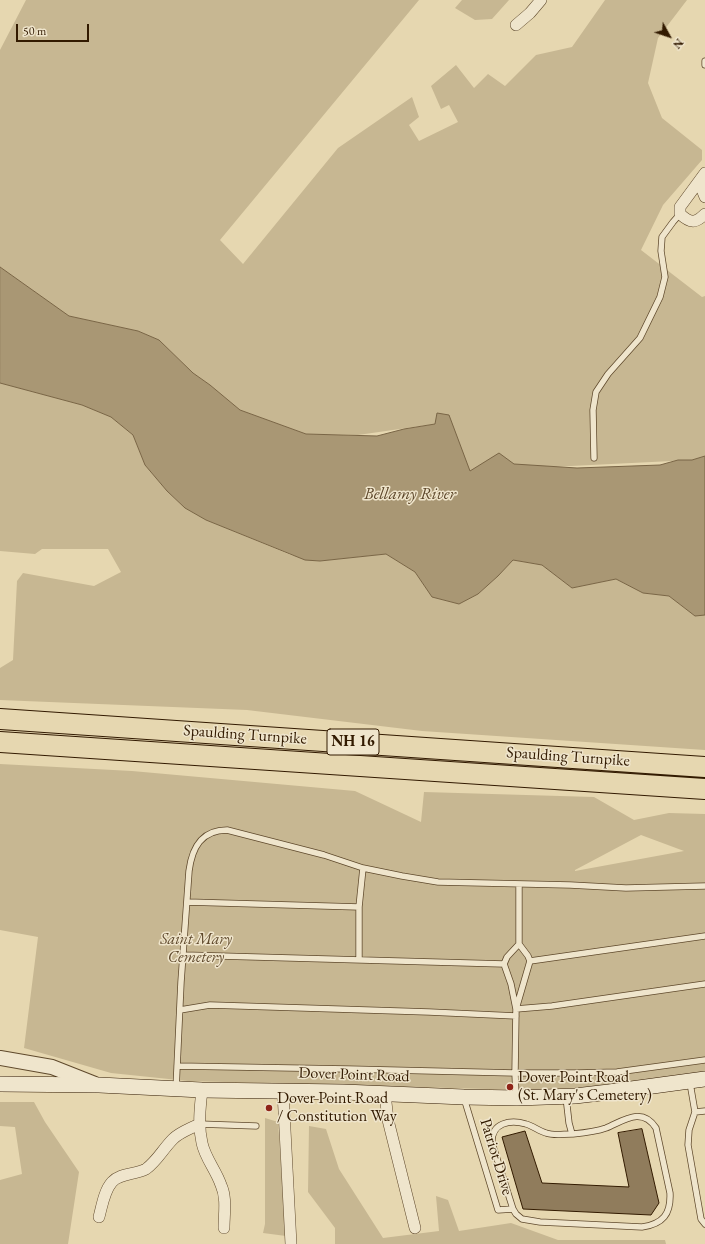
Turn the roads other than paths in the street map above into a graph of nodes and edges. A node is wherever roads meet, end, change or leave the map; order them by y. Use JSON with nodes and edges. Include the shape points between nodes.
{"nodes":[{"id":1,"x":541,"y":0,"type":"edge"},
{"id":2,"x":516,"y":25,"type":"dead end"},
{"id":3,"x":705,"y":62,"type":"edge"},
{"id":4,"x":705,"y":65,"type":"edge"},
{"id":5,"x":702,"y":177,"type":"edge"},
{"id":6,"x":705,"y":197,"type":"edge"},
{"id":7,"x":680,"y":214,"type":"junction"},
{"id":8,"x":705,"y":214,"type":"edge"},
{"id":9,"x":594,"y":458,"type":"dead end"},
{"id":10,"x":0,"y":719,"type":"edge"},
{"id":11,"x":0,"y":742,"type":"edge"},
{"id":12,"x":705,"y":767,"type":"edge"},
{"id":13,"x":705,"y":789,"type":"edge"},
{"id":14,"x":363,"y":868,"type":"junction"},
{"id":15,"x":519,"y":885,"type":"junction"},
{"id":16,"x":705,"y":886,"type":"edge"},
{"id":17,"x":186,"y":902,"type":"junction"},
{"id":18,"x":359,"y":907,"type":"junction"},
{"id":19,"x":705,"y":936,"type":"edge"},
{"id":20,"x":519,"y":944,"type":"junction"},
{"id":21,"x":184,"y":955,"type":"junction"},
{"id":22,"x":359,"y":960,"type":"junction"},
{"id":23,"x":530,"y":961,"type":"junction"},
{"id":24,"x":504,"y":964,"type":"junction"},
{"id":25,"x":705,"y":984,"type":"edge"},
{"id":26,"x":516,"y":1009,"type":"junction"},
{"id":27,"x":180,"y":1010,"type":"junction"},
{"id":28,"x":516,"y":1016,"type":"junction"},
{"id":29,"x":0,"y":1058,"type":"edge"},
{"id":30,"x":705,"y":1060,"type":"edge"},
{"id":31,"x":177,"y":1066,"type":"junction"},
{"id":32,"x":515,"y":1074,"type":"junction"},
{"id":33,"x":705,"y":1080,"type":"edge"},
{"id":34,"x":690,"y":1082,"type":"junction"},
{"id":35,"x":0,"y":1084,"type":"edge"},
{"id":36,"x":99,"y":1085,"type":"junction"},
{"id":37,"x":176,"y":1089,"type":"junction"},
{"id":38,"x":202,"y":1090,"type":"junction"},
{"id":39,"x":283,"y":1092,"type":"junction"},
{"id":40,"x":385,"y":1094,"type":"junction"},
{"id":41,"x":566,"y":1096,"type":"junction"},
{"id":42,"x":464,"y":1097,"type":"junction"},
{"id":43,"x":516,"y":1098,"type":"junction"},
{"id":44,"x":705,"y":1111,"type":"edge"},
{"id":45,"x":695,"y":1112,"type":"junction"},
{"id":46,"x":199,"y":1124,"type":"junction"},
{"id":47,"x":256,"y":1126,"type":"dead end"},
{"id":48,"x":572,"y":1134,"type":"junction"},
{"id":49,"x":513,"y":1209,"type":"junction"},
{"id":50,"x":99,"y":1217,"type":"dead end"},
{"id":51,"x":705,"y":1224,"type":"edge"},
{"id":52,"x":224,"y":1228,"type":"dead end"},
{"id":53,"x":415,"y":1228,"type":"dead end"},
{"id":54,"x":289,"y":1244,"type":"edge"}],
"edges":[{"from":1,"to":2,"type":"street"},
{"from":3,"to":4,"type":"lane"},
{"from":5,"to":6,"type":"street"},
{"from":5,"to":7,"type":"street","via":[[680,207]]},
{"from":7,"to":8,"type":"street","via":[[693,222],[700,220]]},
{"from":7,"to":9,"type":"lane","via":[[662,237],[665,277],[660,297],[640,338],[608,374],[596,392],[593,410]]},
{"from":10,"to":12,"type":"highway","name":"Spaulding Turnpike","number":"NH 16"},
{"from":11,"to":13,"type":"highway","name":"Spaulding Turnpike","number":"NH 16"},
{"from":14,"to":15,"type":"lane","via":[[438,882]]},
{"from":14,"to":17,"type":"lane","via":[[244,834],[218,830],[201,839],[195,847],[191,857]]},
{"from":14,"to":18,"type":"lane"},
{"from":15,"to":16,"type":"lane","via":[[626,888]]},
{"from":15,"to":20,"type":"lane"},
{"from":17,"to":18,"type":"lane"},
{"from":17,"to":21,"type":"lane"},
{"from":18,"to":22,"type":"lane"},
{"from":19,"to":23,"type":"lane"},
{"from":20,"to":23,"type":"lane"},
{"from":20,"to":24,"type":"lane"},
{"from":21,"to":22,"type":"lane"},
{"from":21,"to":27,"type":"lane"},
{"from":22,"to":24,"type":"lane"},
{"from":23,"to":26,"type":"lane"},
{"from":24,"to":26,"type":"lane"},
{"from":25,"to":26,"type":"lane"},
{"from":26,"to":28,"type":"lane"},
{"from":27,"to":28,"type":"lane","via":[[210,1005]]},
{"from":27,"to":31,"type":"lane"},
{"from":28,"to":32,"type":"lane"},
{"from":29,"to":36,"type":"street","via":[[52,1067]]},
{"from":30,"to":32,"type":"lane","via":[[617,1072]]},
{"from":31,"to":32,"type":"lane"},
{"from":31,"to":37,"type":"lane"},
{"from":32,"to":43,"type":"lane"},
{"from":33,"to":34,"type":"main road","name":"Dover Point Road"},
{"from":34,"to":41,"type":"main road","name":"Dover Point Road"},
{"from":34,"to":45,"type":"lane"},
{"from":35,"to":36,"type":"main road","name":"Dover Point Road"},
{"from":36,"to":37,"type":"main road","name":"Dover Point Road"},
{"from":37,"to":38,"type":"main road","name":"Dover Point Road"},
{"from":38,"to":39,"type":"main road","name":"Dover Point Road"},
{"from":38,"to":46,"type":"street"},
{"from":39,"to":40,"type":"main road","name":"Dover Point Road"},
{"from":39,"to":54,"type":"street"},
{"from":40,"to":42,"type":"main road","name":"Dover Point Road"},
{"from":40,"to":53,"type":"street","via":[[388,1120]]},
{"from":41,"to":43,"type":"main road","name":"Dover Point Road"},
{"from":41,"to":48,"type":"lane"},
{"from":42,"to":43,"type":"main road","name":"Dover Point Road"},
{"from":42,"to":49,"type":"lane","name":"Patriot Drive","via":[[498,1210]]},
{"from":44,"to":45,"type":"lane"},
{"from":45,"to":51,"type":"lane","via":[[689,1130],[688,1145],[701,1220]]},
{"from":46,"to":47,"type":"lane"},
{"from":46,"to":50,"type":"street","via":[[179,1134],[145,1169],[111,1183]]},
{"from":46,"to":52,"type":"street","via":[[206,1156],[224,1194]]},
{"from":48,"to":49,"type":"lane","via":[[554,1135],[517,1123],[500,1125],[494,1130],[492,1143]]},
{"from":48,"to":49,"type":"lane","via":[[605,1128],[636,1116],[643,1116],[652,1122],[656,1128],[670,1193],[671,1202],[665,1216],[651,1226],[642,1227],[554,1223],[522,1219]]}]}
